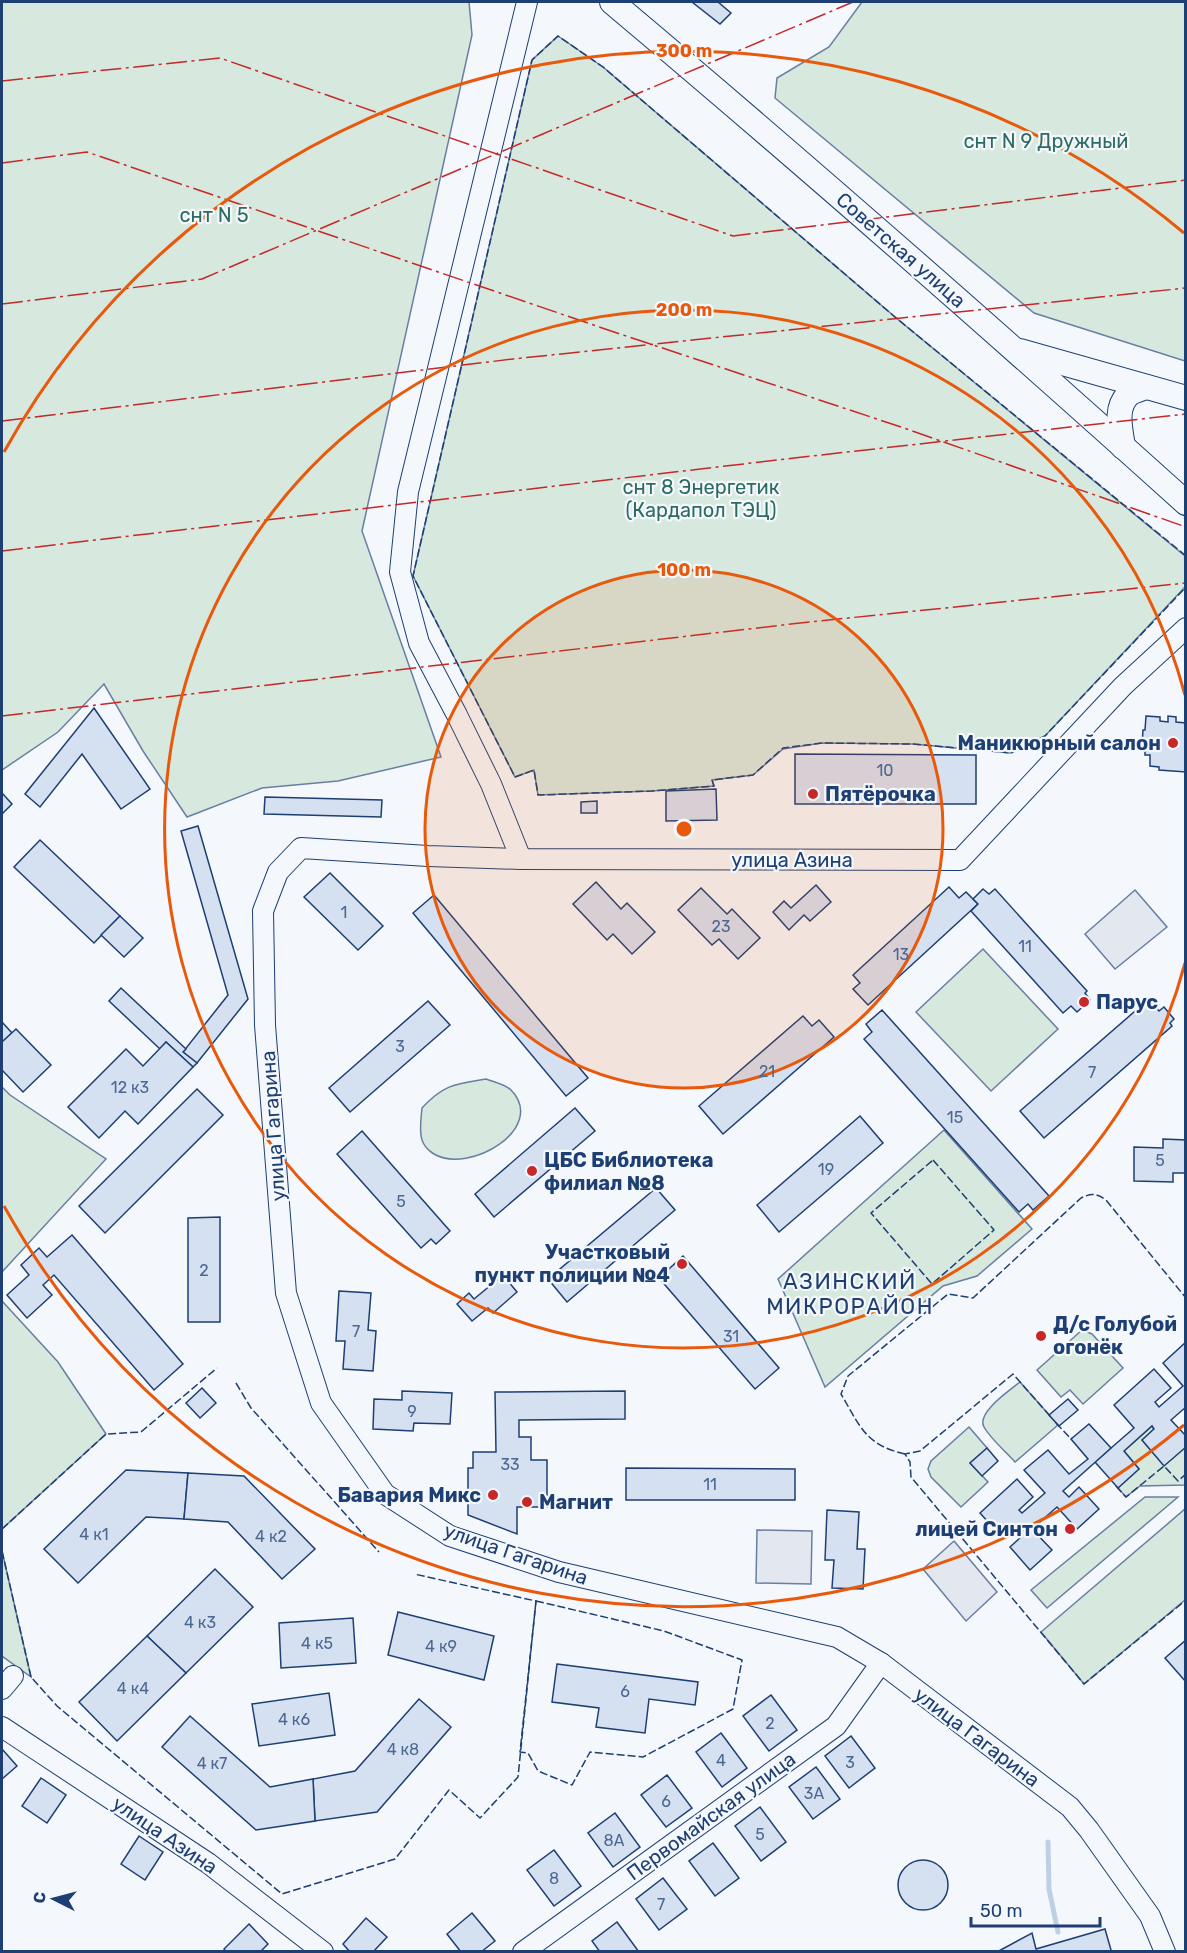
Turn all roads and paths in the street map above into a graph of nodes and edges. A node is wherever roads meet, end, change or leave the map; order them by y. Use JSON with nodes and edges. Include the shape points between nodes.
{"nodes":[{"id":1,"x":527,"y":2,"type":"edge"},
{"id":2,"x":612,"y":2,"type":"edge"},
{"id":3,"x":1015,"y":350,"type":"junction"},
{"id":4,"x":1146,"y":387,"type":"junction"},
{"id":5,"x":1185,"y":398,"type":"edge"},
{"id":6,"x":1123,"y":447,"type":"junction"},
{"id":7,"x":1185,"y":503,"type":"edge"},
{"id":8,"x":1185,"y":627,"type":"edge"},
{"id":9,"x":301,"y":848,"type":"joint"},
{"id":10,"x":521,"y":859,"type":"junction"},
{"id":11,"x":881,"y":1663,"type":"junction"},
{"id":12,"x":2,"y":1727,"type":"edge"},
{"id":13,"x":323,"y":1952,"type":"edge"},
{"id":14,"x":524,"y":1952,"type":"edge"},
{"id":15,"x":1165,"y":1952,"type":"edge"}],
"edges":[{"from":1,"to":10,"type":"street","via":[[408,492],[400,572],[419,643],[486,774]]},
{"from":2,"to":3,"type":"main road","name":"Советская улица"},
{"from":3,"to":4,"type":"main road"},
{"from":3,"to":6,"type":"main road","name":"Советская улица"},
{"from":4,"to":5,"type":"main road"},
{"from":4,"to":6,"type":"main road","via":[[1128,395],[1121,408]]},
{"from":6,"to":7,"type":"main road","name":"Советская улица"},
{"from":8,"to":10,"type":"street","name":"улица Азина","via":[[1123,686],[960,860]]},
{"from":9,"to":10,"type":"street","name":"улица Азина"},
{"from":9,"to":11,"type":"street","name":"улица Гагарина","via":[[278,872],[263,911],[265,1025],[286,1293],[321,1403],[385,1494],[450,1536],[559,1572],[837,1637]]},
{"from":11,"to":14,"type":"street","name":"Первомайская улица","via":[[837,1726]]},
{"from":11,"to":15,"type":"street","name":"улица Гагарина","via":[[1070,1807],[1150,1916]]},
{"from":12,"to":13,"type":"street","name":"улица Азина","via":[[208,1863]]}]}
